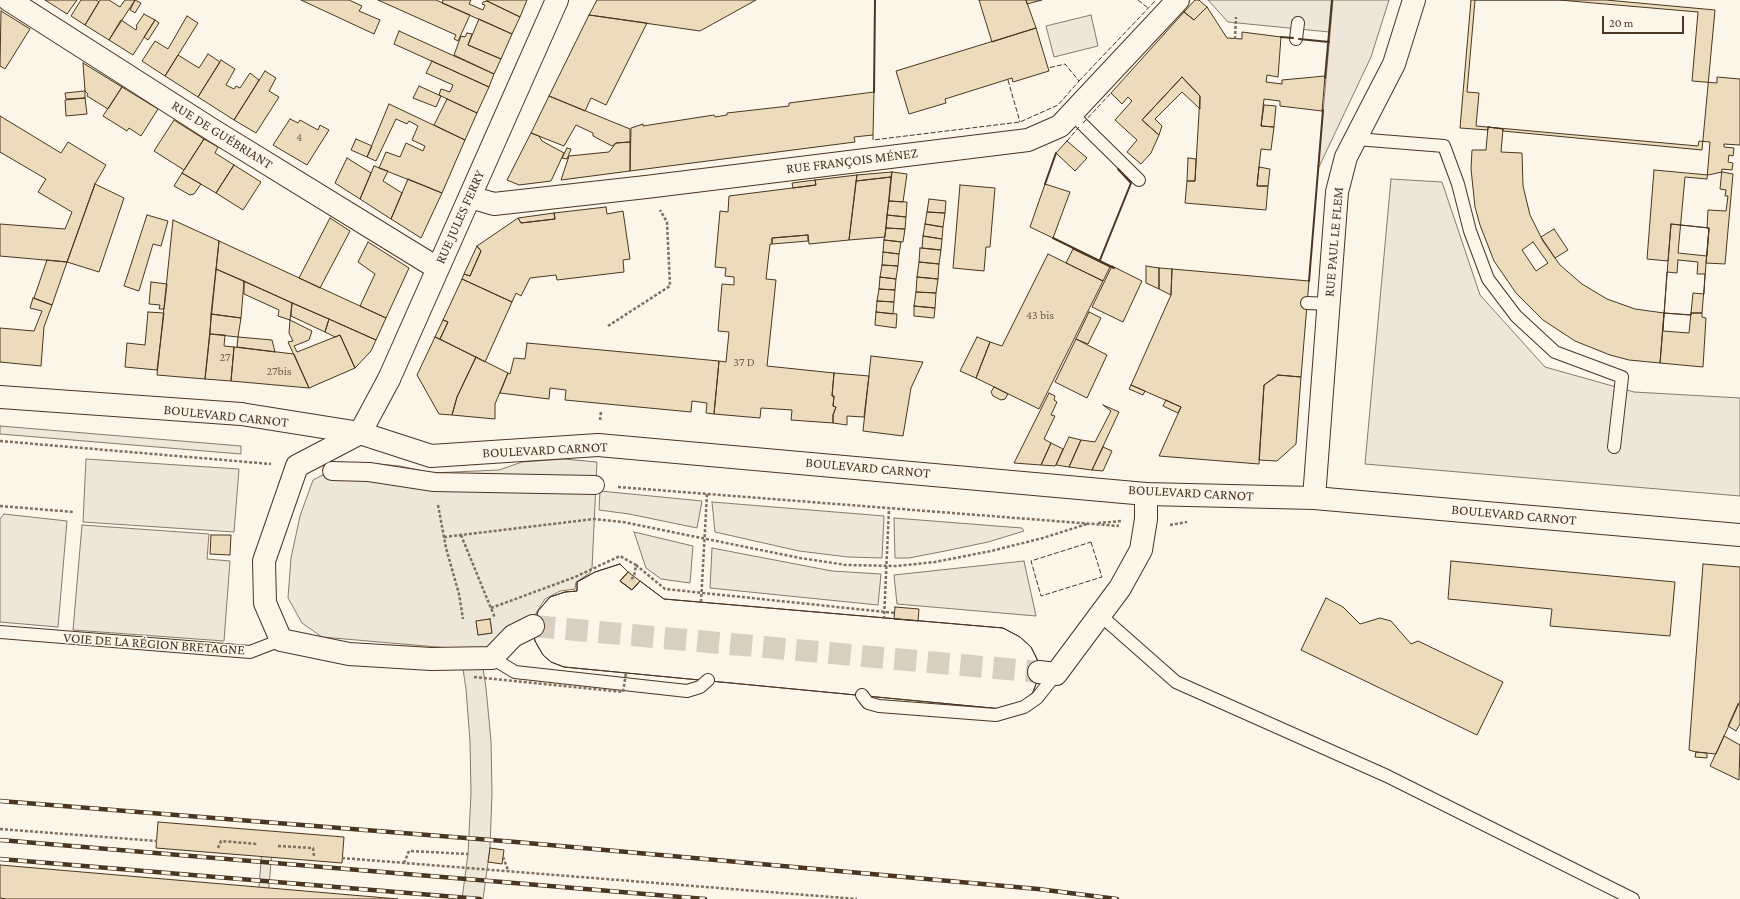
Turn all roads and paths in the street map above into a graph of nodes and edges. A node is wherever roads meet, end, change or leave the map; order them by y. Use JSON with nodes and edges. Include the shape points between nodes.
{"nodes":[{"id":1,"x":9,"y":0,"type":"edge"},
{"id":2,"x":557,"y":0,"type":"edge"},
{"id":3,"x":1178,"y":0,"type":"edge"},
{"id":4,"x":1414,"y":0,"type":"edge"},
{"id":5,"x":1236,"y":17,"type":"dead end"},
{"id":6,"x":1298,"y":23,"type":"dead end"},
{"id":7,"x":1296,"y":38,"type":"dead end"},
{"id":8,"x":1235,"y":39,"type":"dead end"},
{"id":9,"x":1072,"y":114,"type":"junction"},
{"id":10,"x":1356,"y":138,"type":"junction"},
{"id":11,"x":1139,"y":180,"type":"dead end"},
{"id":12,"x":646,"y":187,"type":"junction"},
{"id":13,"x":470,"y":198,"type":"junction"},
{"id":14,"x":437,"y":268,"type":"junction"},
{"id":15,"x":1307,"y":303,"type":"dead end"},
{"id":16,"x":1328,"y":304,"type":"junction"},
{"id":17,"x":608,"y":326,"type":"dead end"},
{"id":18,"x":0,"y":397,"type":"edge"},
{"id":19,"x":360,"y":433,"type":"junction"},
{"id":20,"x":0,"y":441,"type":"edge"},
{"id":21,"x":1614,"y":447,"type":"dead end"},
{"id":22,"x":297,"y":466,"type":"junction"},
{"id":23,"x":332,"y":470,"type":"dead end"},
{"id":24,"x":434,"y":482,"type":"junction"},
{"id":25,"x":595,"y":485,"type":"dead end"},
{"id":26,"x":708,"y":494,"type":"dead end"},
{"id":27,"x":1146,"y":494,"type":"junction"},
{"id":28,"x":1314,"y":498,"type":"junction"},
{"id":29,"x":0,"y":506,"type":"edge"},
{"id":30,"x":889,"y":508,"type":"dead end"},
{"id":31,"x":74,"y":512,"type":"dead end"},
{"id":32,"x":1146,"y":519,"type":"junction"},
{"id":33,"x":462,"y":535,"type":"junction"},
{"id":34,"x":1740,"y":535,"type":"edge"},
{"id":35,"x":444,"y":537,"type":"junction"},
{"id":36,"x":704,"y":538,"type":"junction"},
{"id":37,"x":636,"y":565,"type":"junction"},
{"id":38,"x":887,"y":566,"type":"junction"},
{"id":39,"x":630,"y":581,"type":"dead end"},
{"id":40,"x":702,"y":593,"type":"junction"},
{"id":41,"x":701,"y":602,"type":"dead end"},
{"id":42,"x":491,"y":608,"type":"junction"},
{"id":43,"x":884,"y":612,"type":"junction"},
{"id":44,"x":894,"y":612,"type":"dead end"},
{"id":45,"x":1100,"y":615,"type":"junction"},
{"id":46,"x":463,"y":619,"type":"dead end"},
{"id":47,"x":496,"y":619,"type":"dead end"},
{"id":48,"x":884,"y":619,"type":"dead end"},
{"id":49,"x":533,"y":626,"type":"tunnel mouth"},
{"id":50,"x":0,"y":632,"type":"edge"},
{"id":51,"x":281,"y":640,"type":"junction"},
{"id":52,"x":492,"y":658,"type":"junction"},
{"id":53,"x":626,"y":673,"type":"dead end"},
{"id":54,"x":1047,"y":673,"type":"joint"},
{"id":55,"x":474,"y":677,"type":"dead end"},
{"id":56,"x":708,"y":680,"type":"dead end"},
{"id":57,"x":862,"y":695,"type":"dead end"},
{"id":58,"x":0,"y":829,"type":"edge"},
{"id":59,"x":157,"y":841,"type":"dead end"},
{"id":60,"x":257,"y":844,"type":"dead end"},
{"id":61,"x":278,"y":846,"type":"dead end"},
{"id":62,"x":218,"y":848,"type":"dead end"},
{"id":63,"x":468,"y":854,"type":"dead end"},
{"id":64,"x":314,"y":856,"type":"dead end"},
{"id":65,"x":503,"y":857,"type":"dead end"},
{"id":66,"x":342,"y":858,"type":"dead end"},
{"id":67,"x":404,"y":863,"type":"junction"},
{"id":68,"x":508,"y":870,"type":"junction"},
{"id":69,"x":857,"y":899,"type":"edge"},
{"id":70,"x":1633,"y":899,"type":"edge"}],
"edges":[{"from":1,"to":14,"type":"street","name":"RUE DE GUÉBRIANT","via":[[211,129]]},
{"from":2,"to":13,"type":"street","name":"RUE JULES FERRY"},
{"from":3,"to":9,"type":"street","name":"RUE FRANÇOIS MÉNEZ"},
{"from":4,"to":10,"type":"street","name":"RUE PAUL LE FLEM","via":[[1394,64]]},
{"from":5,"to":8,"type":"path"},
{"from":6,"to":7,"type":"lane"},
{"from":9,"to":11,"type":"lane"},
{"from":9,"to":12,"type":"street","name":"RUE FRANÇOIS MÉNEZ","via":[[1060,126],[1028,140]]},
{"from":10,"to":16,"type":"street","name":"RUE PAUL LE FLEM","via":[[1346,157],[1337,192]]},
{"from":10,"to":21,"type":"lane","via":[[1444,146],[1458,184],[1470,231],[1488,279],[1516,316],[1555,352],[1622,377]]},
{"from":12,"to":13,"type":"street","name":"RUE FRANÇOIS MÉNEZ","via":[[494,204]]},
{"from":12,"to":17,"type":"path","via":[[667,222],[670,286]]},
{"from":13,"to":14,"type":"street","name":"RUE JULES FERRY"},
{"from":14,"to":19,"type":"street","name":"RUE JULES FERRY","via":[[389,379]]},
{"from":15,"to":16,"type":"lane"},
{"from":16,"to":28,"type":"street","name":"RUE PAUL LE FLEM"},
{"from":18,"to":19,"type":"street","name":"BOULEVARD CARNOT","via":[[241,414]]},
{"from":19,"to":22,"type":"street"},
{"from":19,"to":27,"type":"street","name":"BOULEVARD CARNOT","via":[[431,456],[598,445]]},
{"from":20,"to":22,"type":"path"},
{"from":22,"to":51,"type":"street","via":[[264,561],[265,603]]},
{"from":23,"to":24,"type":"street","via":[[369,472]]},
{"from":24,"to":25,"type":"street"},
{"from":24,"to":35,"type":"path"},
{"from":26,"to":36,"type":"path"},
{"from":27,"to":28,"type":"street","name":"BOULEVARD CARNOT"},
{"from":27,"to":32,"type":"street"},
{"from":28,"to":34,"type":"street","name":"BOULEVARD CARNOT"},
{"from":29,"to":31,"type":"path"},
{"from":30,"to":38,"type":"path"},
{"from":32,"to":38,"type":"path","via":[[1088,523],[991,551],[935,562]]},
{"from":32,"to":45,"type":"street","via":[[1141,550],[1120,588]]},
{"from":33,"to":35,"type":"path"},
{"from":33,"to":36,"type":"path","via":[[594,519]]},
{"from":33,"to":42,"type":"path"},
{"from":35,"to":46,"type":"path"},
{"from":36,"to":38,"type":"path","via":[[800,558],[846,565]]},
{"from":36,"to":40,"type":"path"},
{"from":37,"to":39,"type":"path"},
{"from":37,"to":40,"type":"path","via":[[665,589]]},
{"from":37,"to":42,"type":"path","via":[[620,556],[575,577]]},
{"from":38,"to":43,"type":"path"},
{"from":40,"to":41,"type":"path"},
{"from":40,"to":43,"type":"path"},
{"from":42,"to":47,"type":"path"},
{"from":43,"to":44,"type":"path"},
{"from":43,"to":48,"type":"path"},
{"from":45,"to":54,"type":"street"},
{"from":45,"to":70,"type":"lane","via":[[1176,682],[1387,776]]},
{"from":49,"to":52,"type":"street","via":[[513,636]]},
{"from":50,"to":51,"type":"lane","name":"VOIE DE LA RÉGION BRETAGNE","via":[[250,652]]},
{"from":51,"to":52,"type":"street","via":[[349,654],[431,660]]},
{"from":52,"to":56,"type":"lane","via":[[515,672],[687,691],[700,687]]},
{"from":53,"to":55,"type":"path","bridge":true,"via":[[624,692]]},
{"from":54,"to":57,"type":"lane","via":[[1037,698],[1024,707],[996,715],[879,706],[868,703]]},
{"from":58,"to":59,"type":"path"},
{"from":60,"to":62,"type":"path","via":[[222,841]]},
{"from":61,"to":64,"type":"path","via":[[313,848]]},
{"from":63,"to":67,"type":"path","via":[[409,851]]},
{"from":65,"to":68,"type":"path"},
{"from":66,"to":67,"type":"path"},
{"from":67,"to":68,"type":"path"},
{"from":68,"to":69,"type":"path"}]}
